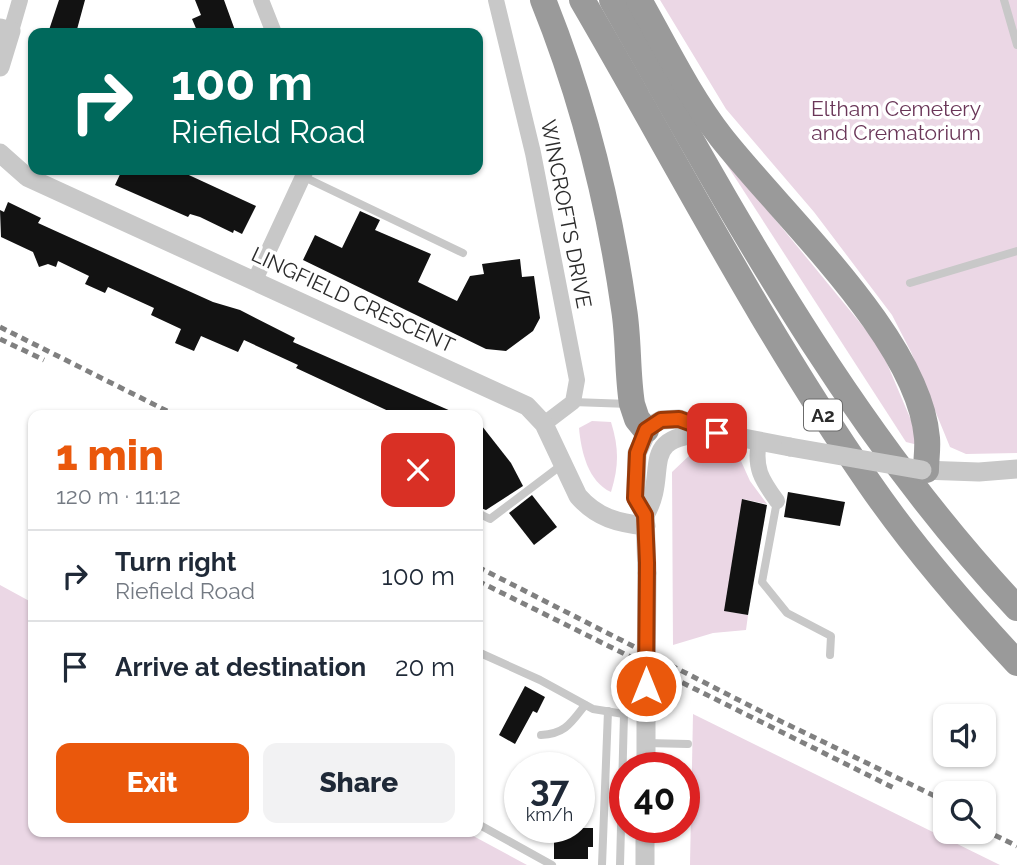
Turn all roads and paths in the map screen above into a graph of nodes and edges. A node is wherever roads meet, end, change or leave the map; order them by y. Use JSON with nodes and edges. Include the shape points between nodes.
{"nodes":[{"id":1,"x":20,"y":0,"type":"edge"},
{"id":2,"x":261,"y":0,"type":"edge"},
{"id":3,"x":496,"y":0,"type":"edge"},
{"id":4,"x":544,"y":0,"type":"edge"},
{"id":5,"x":582,"y":0,"type":"edge"},
{"id":6,"x":612,"y":0,"type":"edge"},
{"id":7,"x":639,"y":0,"type":"edge"},
{"id":8,"x":1004,"y":0,"type":"edge"},
{"id":9,"x":272,"y":28,"type":"edge"},
{"id":10,"x":5,"y":29,"type":"edge"},
{"id":11,"x":1017,"y":45,"type":"edge"},
{"id":12,"x":0,"y":67,"type":"edge"},
{"id":13,"x":675,"y":136,"type":"junction"},
{"id":14,"x":0,"y":153,"type":"edge"},
{"id":15,"x":304,"y":175,"type":"edge"},
{"id":16,"x":309,"y":175,"type":"edge"},
{"id":17,"x":1017,"y":251,"type":"edge"},
{"id":18,"x":463,"y":253,"type":"dead end"},
{"id":19,"x":255,"y":280,"type":"junction"},
{"id":20,"x":911,"y":283,"type":"dead end"},
{"id":21,"x":573,"y":402,"type":"junction"},
{"id":22,"x":632,"y":404,"type":"junction"},
{"id":23,"x":544,"y":424,"type":"junction"},
{"id":24,"x":646,"y":430,"type":"junction"},
{"id":25,"x":717,"y":433,"type":"junction"},
{"id":26,"x":759,"y":440,"type":"junction"},
{"id":27,"x":563,"y":464,"type":"junction"},
{"id":28,"x":1017,"y":469,"type":"edge"},
{"id":29,"x":924,"y":470,"type":"junction"},
{"id":30,"x":777,"y":501,"type":"joint"},
{"id":31,"x":483,"y":516,"type":"edge"},
{"id":32,"x":645,"y":521,"type":"junction"},
{"id":33,"x":1017,"y":608,"type":"edge"},
{"id":34,"x":483,"y":654,"type":"edge"},
{"id":35,"x":830,"y":654,"type":"dead end"},
{"id":36,"x":1017,"y":663,"type":"edge"},
{"id":37,"x":646,"y":704,"type":"junction"},
{"id":38,"x":585,"y":705,"type":"junction"},
{"id":39,"x":608,"y":711,"type":"junction"},
{"id":40,"x":624,"y":714,"type":"junction"},
{"id":41,"x":541,"y":735,"type":"dead end"},
{"id":42,"x":646,"y":743,"type":"junction"},
{"id":43,"x":688,"y":744,"type":"dead end"},
{"id":44,"x":646,"y":752,"type":"edge"},
{"id":45,"x":483,"y":827,"type":"edge"},
{"id":46,"x":645,"y":843,"type":"edge"},
{"id":47,"x":552,"y":865,"type":"edge"},
{"id":48,"x":602,"y":865,"type":"edge"},
{"id":49,"x":620,"y":865,"type":"edge"},
{"id":50,"x":645,"y":865,"type":"edge"}],
"edges":[{"from":1,"to":10,"type":"street"},
{"from":2,"to":9,"type":"street"},
{"from":3,"to":21,"type":"street","name":"WINCROFTS DRIVE","via":[[533,153],[577,380]]},
{"from":4,"to":22,"type":"highway","via":[[580,105],[604,198],[624,309]]},
{"from":5,"to":13,"type":"highway","number":"A2"},
{"from":6,"to":13,"type":"highway","number":"A2"},
{"from":7,"to":29,"type":"highway","via":[[720,136],[882,331],[921,415],[927,437]]},
{"from":8,"to":11,"type":"lane"},
{"from":10,"to":12,"type":"street"},
{"from":13,"to":33,"type":"highway","number":"A2","via":[[839,384],[916,490]]},
{"from":13,"to":36,"type":"highway","number":"A2","via":[[783,350],[832,428],[916,546]]},
{"from":14,"to":19,"type":"street","name":"LINGFIELD CRESCENT","via":[[27,177]]},
{"from":15,"to":19,"type":"street"},
{"from":16,"to":18,"type":"lane"},
{"from":17,"to":20,"type":"lane"},
{"from":19,"to":23,"type":"street","name":"LINGFIELD CRESCENT","via":[[527,405]]},
{"from":21,"to":22,"type":"lane"},
{"from":21,"to":23,"type":"street"},
{"from":22,"to":24,"type":"highway"},
{"from":23,"to":27,"type":"street","name":"LINGFIELD CRESCENT"},
{"from":24,"to":25,"type":"street","via":[[661,420],[679,419]]},
{"from":24,"to":32,"type":"street","via":[[637,453],[635,498]]},
{"from":25,"to":26,"type":"street"},
{"from":25,"to":32,"type":"street","via":[[683,436],[664,447],[656,461],[655,498]]},
{"from":26,"to":29,"type":"street","bridge":true},
{"from":26,"to":30,"type":"street","via":[[758,474]]},
{"from":27,"to":31,"type":"lane","via":[[490,519]]},
{"from":27,"to":32,"type":"street","name":"LINGFIELD CRESCENT","via":[[578,496],[595,512],[618,523]]},
{"from":28,"to":29,"type":"street"},
{"from":30,"to":35,"type":"lane","via":[[762,582],[787,613],[831,636]]},
{"from":32,"to":37,"type":"street","bridge":true},
{"from":34,"to":38,"type":"lane"},
{"from":37,"to":40,"type":"lane"},
{"from":37,"to":42,"type":"street"},
{"from":38,"to":39,"type":"lane"},
{"from":38,"to":41,"type":"lane","via":[[567,729]]},
{"from":39,"to":40,"type":"lane"},
{"from":39,"to":48,"type":"lane"},
{"from":40,"to":49,"type":"lane"},
{"from":42,"to":43,"type":"lane"},
{"from":42,"to":44,"type":"street"},
{"from":45,"to":47,"type":"lane"},
{"from":46,"to":50,"type":"street"}]}
